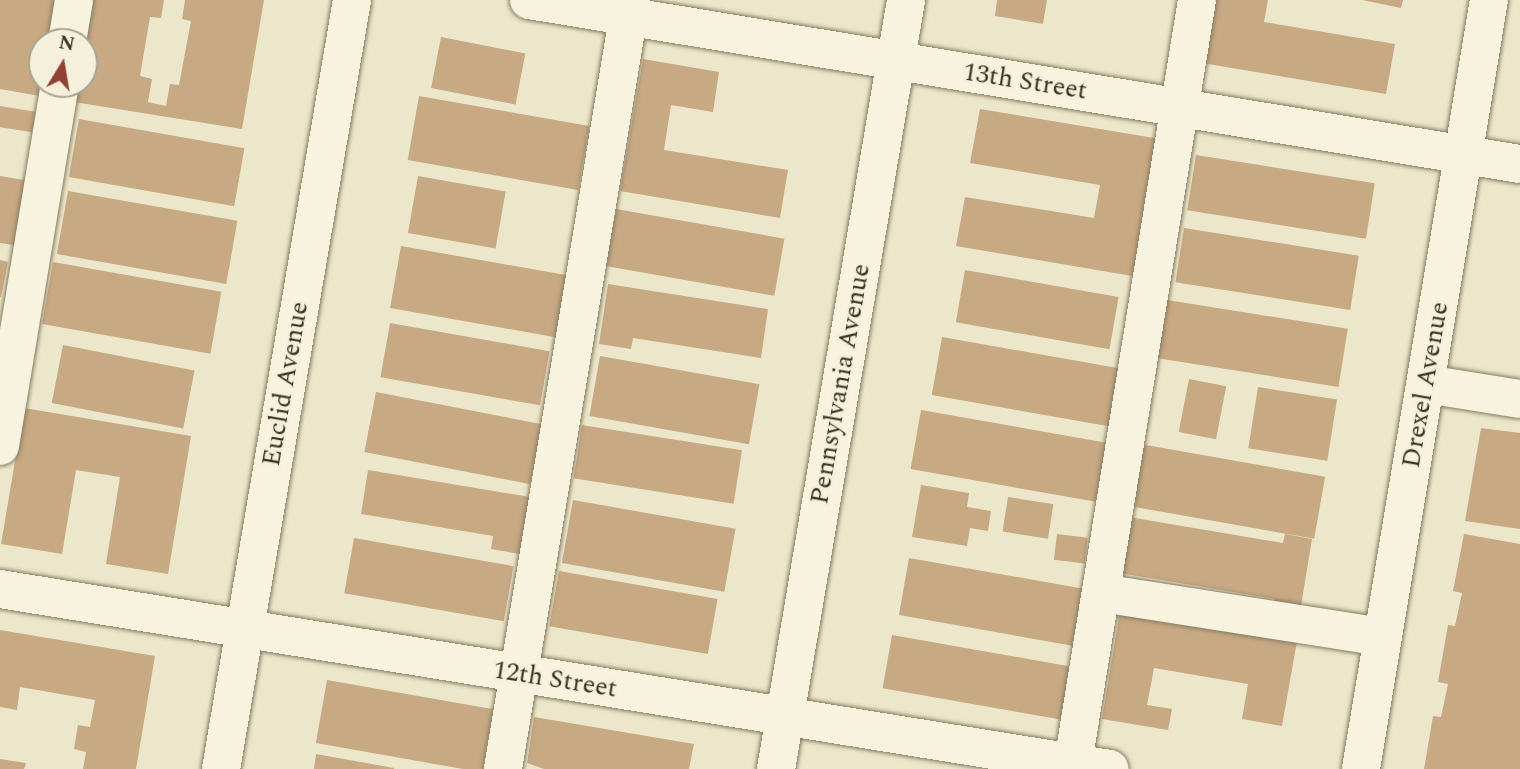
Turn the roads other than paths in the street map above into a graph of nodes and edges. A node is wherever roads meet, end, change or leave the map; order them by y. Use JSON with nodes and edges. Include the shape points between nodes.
{"nodes":[{"id":1,"x":74,"y":0,"type":"edge"},
{"id":2,"x":352,"y":0,"type":"edge"},
{"id":3,"x":529,"y":0,"type":"edge"},
{"id":4,"x":906,"y":0,"type":"edge"},
{"id":5,"x":1197,"y":0,"type":"edge"},
{"id":6,"x":1489,"y":0,"type":"edge"},
{"id":7,"x":630,"y":8,"type":"edge"},
{"id":8,"x":69,"y":28,"type":"edge"},
{"id":9,"x":895,"y":61,"type":"junction"},
{"id":10,"x":58,"y":98,"type":"edge"},
{"id":11,"x":1181,"y":108,"type":"junction"},
{"id":12,"x":1464,"y":155,"type":"junction"},
{"id":13,"x":1520,"y":164,"type":"edge"},
{"id":14,"x":1426,"y":384,"type":"junction"},
{"id":15,"x":1520,"y":399,"type":"edge"},
{"id":16,"x":0,"y":446,"type":"edge"},
{"id":17,"x":0,"y":589,"type":"edge"},
{"id":18,"x":1101,"y":593,"type":"junction"},
{"id":19,"x":243,"y":629,"type":"junction"},
{"id":20,"x":1383,"y":637,"type":"junction"},
{"id":21,"x":518,"y":674,"type":"junction"},
{"id":22,"x":785,"y":718,"type":"junction"},
{"id":23,"x":1073,"y":763,"type":"junction"},
{"id":24,"x":221,"y":769,"type":"edge"},
{"id":25,"x":503,"y":769,"type":"edge"},
{"id":26,"x":776,"y":769,"type":"edge"},
{"id":27,"x":1110,"y":769,"type":"edge"},
{"id":28,"x":1361,"y":769,"type":"edge"}],
"edges":[{"from":1,"to":8,"type":"street"},
{"from":2,"to":19,"type":"street","name":"Euclid Avenue"},
{"from":3,"to":7,"type":"street","name":"13th Street"},
{"from":4,"to":9,"type":"street","name":"Pennsylvania Avenue"},
{"from":5,"to":11,"type":"street"},
{"from":6,"to":12,"type":"street","name":"Drexel Avenue"},
{"from":7,"to":9,"type":"street","name":"13th Street"},
{"from":7,"to":21,"type":"street"},
{"from":9,"to":11,"type":"street","name":"13th Street"},
{"from":9,"to":22,"type":"street","name":"Pennsylvania Avenue"},
{"from":10,"to":16,"type":"street"},
{"from":11,"to":12,"type":"street","name":"13th Street"},
{"from":11,"to":18,"type":"street"},
{"from":12,"to":13,"type":"street","name":"13th Street"},
{"from":12,"to":14,"type":"street","name":"Drexel Avenue"},
{"from":14,"to":15,"type":"street"},
{"from":14,"to":20,"type":"street","name":"Drexel Avenue"},
{"from":17,"to":19,"type":"street","name":"12th Street"},
{"from":18,"to":20,"type":"street"},
{"from":18,"to":23,"type":"street"},
{"from":19,"to":21,"type":"street","name":"12th Street"},
{"from":19,"to":24,"type":"street","name":"Euclid Avenue"},
{"from":20,"to":28,"type":"street","name":"Drexel Avenue"},
{"from":21,"to":22,"type":"street","name":"12th Street"},
{"from":21,"to":25,"type":"street"},
{"from":22,"to":23,"type":"street","name":"12th Street"},
{"from":22,"to":26,"type":"street","name":"Pennsylvania Avenue"},
{"from":23,"to":27,"type":"street","name":"12th Street"}]}
